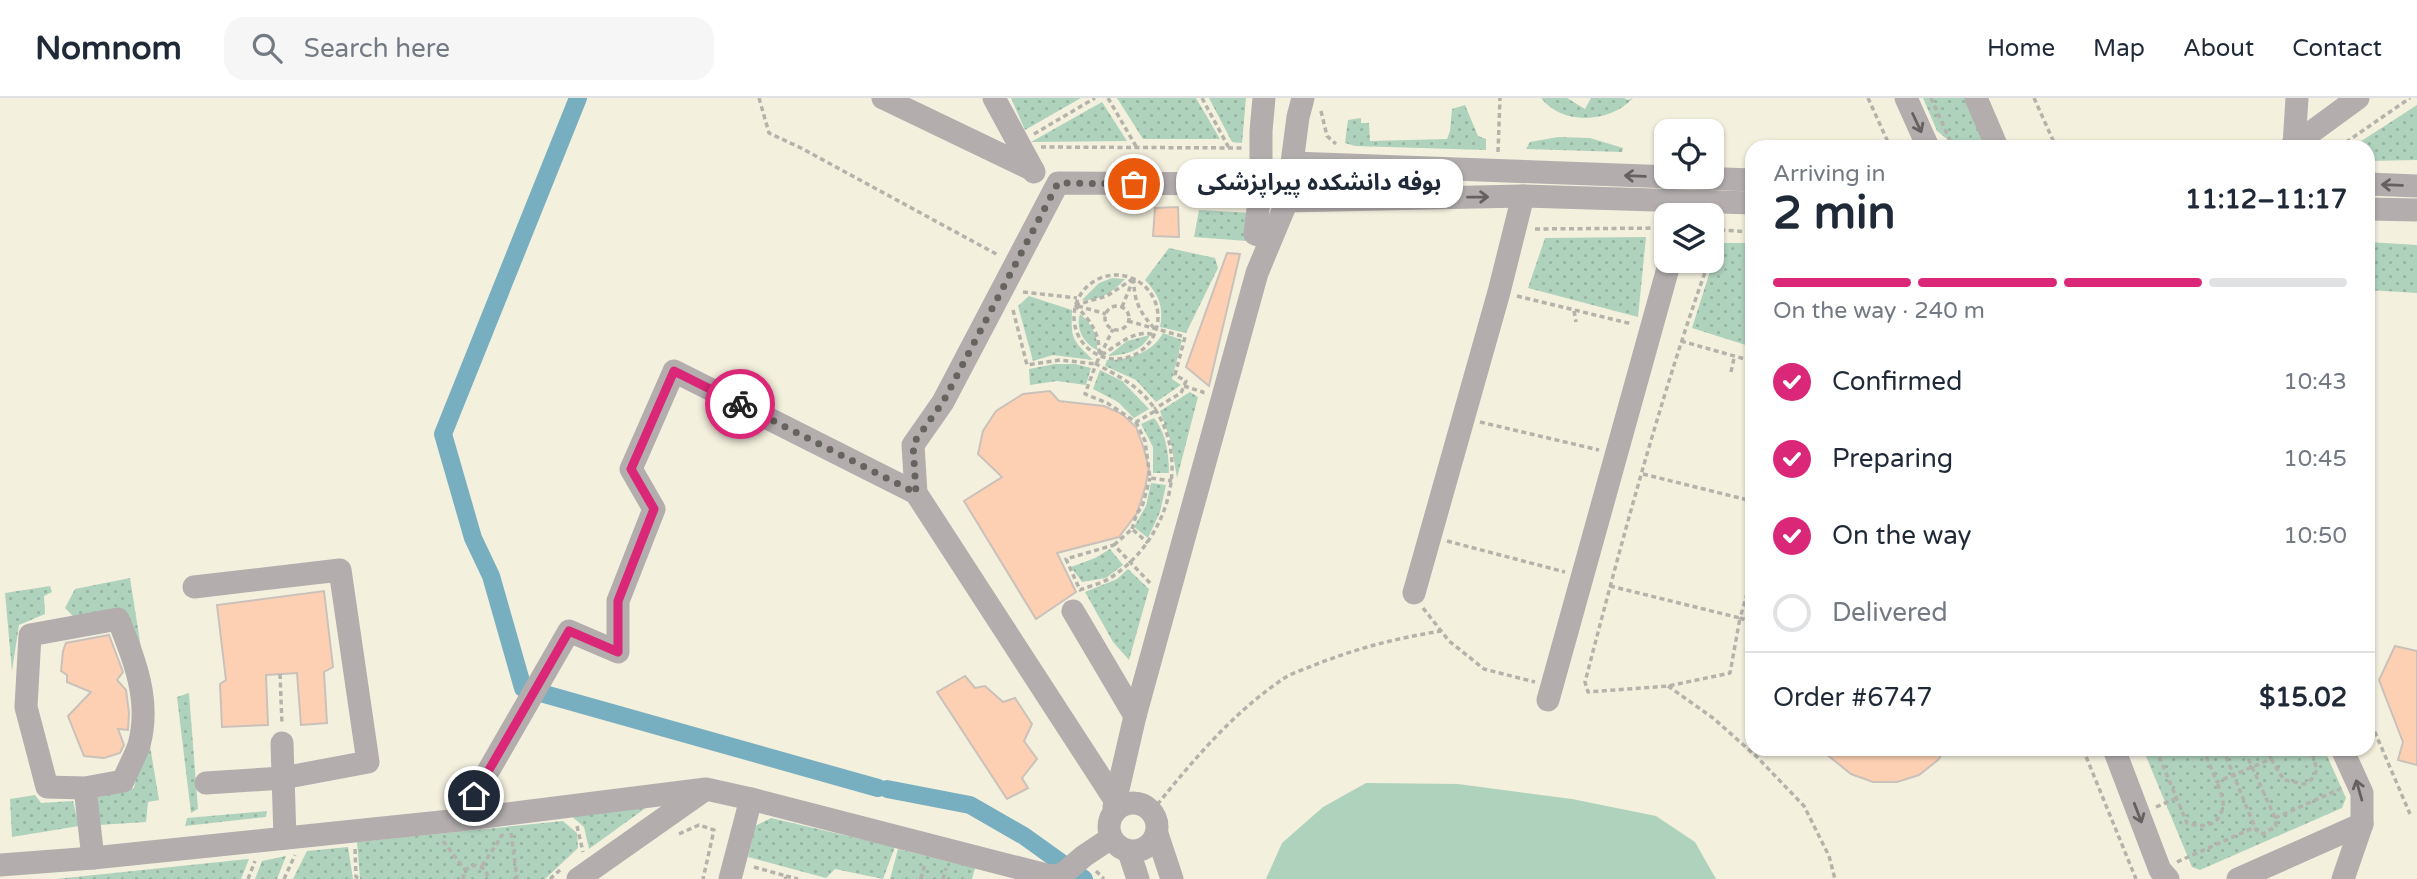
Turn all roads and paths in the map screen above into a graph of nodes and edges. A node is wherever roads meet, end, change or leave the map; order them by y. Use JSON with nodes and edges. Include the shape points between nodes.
{"nodes":[{"id":1,"x":759,"y":98,"type":"edge"},
{"id":2,"x":883,"y":98,"type":"edge"},
{"id":3,"x":994,"y":98,"type":"edge"},
{"id":4,"x":1095,"y":98,"type":"edge"},
{"id":5,"x":1108,"y":98,"type":"edge"},
{"id":6,"x":1202,"y":98,"type":"edge"},
{"id":7,"x":1264,"y":98,"type":"edge"},
{"id":8,"x":1500,"y":98,"type":"edge"},
{"id":9,"x":1868,"y":98,"type":"edge"},
{"id":10,"x":1906,"y":98,"type":"edge"},
{"id":11,"x":1931,"y":98,"type":"edge"},
{"id":12,"x":1976,"y":98,"type":"edge"},
{"id":13,"x":2034,"y":98,"type":"edge"},
{"id":14,"x":2297,"y":98,"type":"edge"},
{"id":15,"x":2358,"y":98,"type":"edge"},
{"id":16,"x":2410,"y":98,"type":"edge"},
{"id":17,"x":1305,"y":106,"type":"edge"},
{"id":18,"x":1024,"y":140,"type":"dead end"},
{"id":19,"x":1887,"y":140,"type":"edge"},
{"id":20,"x":1925,"y":140,"type":"edge"},
{"id":21,"x":1950,"y":140,"type":"edge"},
{"id":22,"x":1994,"y":140,"type":"edge"},
{"id":23,"x":2053,"y":140,"type":"edge"},
{"id":24,"x":2294,"y":140,"type":"edge"},
{"id":25,"x":2301,"y":140,"type":"edge"},
{"id":26,"x":2349,"y":140,"type":"edge"},
{"id":27,"x":1030,"y":147,"type":"dead end"},
{"id":28,"x":1137,"y":148,"type":"junction"},
{"id":29,"x":1229,"y":148,"type":"junction"},
{"id":30,"x":1244,"y":148,"type":"dead end"},
{"id":31,"x":1498,"y":156,"type":"dead end"},
{"id":32,"x":1340,"y":157,"type":"junction"},
{"id":33,"x":1293,"y":163,"type":"junction"},
{"id":34,"x":1033,"y":170,"type":"junction"},
{"id":35,"x":1745,"y":180,"type":"edge"},
{"id":36,"x":1261,"y":184,"type":"junction"},
{"id":37,"x":2375,"y":184,"type":"edge"},
{"id":38,"x":2417,"y":186,"type":"edge"},
{"id":39,"x":1522,"y":196,"type":"junction"},
{"id":40,"x":1049,"y":200,"type":"junction"},
{"id":41,"x":1334,"y":200,"type":"junction"},
{"id":42,"x":1287,"y":201,"type":"junction"},
{"id":43,"x":1745,"y":203,"type":"edge"},
{"id":44,"x":1654,"y":205,"type":"edge"},
{"id":45,"x":1724,"y":205,"type":"edge"},
{"id":46,"x":2375,"y":209,"type":"edge"},
{"id":47,"x":2417,"y":210,"type":"edge"},
{"id":48,"x":1654,"y":228,"type":"edge"},
{"id":49,"x":1516,"y":229,"type":"junction"},
{"id":50,"x":1724,"y":230,"type":"edge"},
{"id":51,"x":1745,"y":232,"type":"edge"},
{"id":52,"x":1271,"y":238,"type":"junction"},
{"id":53,"x":1015,"y":264,"type":"junction"},
{"id":54,"x":1257,"y":273,"type":"junction"},
{"id":55,"x":1666,"y":273,"type":"edge"},
{"id":56,"x":1705,"y":273,"type":"edge"},
{"id":57,"x":1134,"y":278,"type":"junction"},
{"id":58,"x":1499,"y":292,"type":"junction"},
{"id":59,"x":1077,"y":298,"type":"junction"},
{"id":60,"x":1017,"y":299,"type":"dead end"},
{"id":61,"x":1074,"y":305,"type":"junction"},
{"id":62,"x":1012,"y":307,"type":"dead end"},
{"id":63,"x":1122,"y":307,"type":"junction"},
{"id":64,"x":1574,"y":311,"type":"junction"},
{"id":65,"x":1106,"y":314,"type":"junction"},
{"id":66,"x":1128,"y":321,"type":"junction"},
{"id":67,"x":1576,"y":322,"type":"dead end"},
{"id":68,"x":1641,"y":326,"type":"dead end"},
{"id":69,"x":1113,"y":329,"type":"junction"},
{"id":70,"x":1156,"y":330,"type":"junction"},
{"id":71,"x":1154,"y":335,"type":"junction"},
{"id":72,"x":1681,"y":341,"type":"junction"},
{"id":73,"x":1100,"y":356,"type":"junction"},
{"id":74,"x":1734,"y":358,"type":"junction"},
{"id":75,"x":1745,"y":360,"type":"edge"},
{"id":76,"x":1097,"y":364,"type":"junction"},
{"id":77,"x":1731,"y":372,"type":"dead end"},
{"id":78,"x":1184,"y":386,"type":"junction"},
{"id":79,"x":1200,"y":405,"type":"dead end"},
{"id":80,"x":1154,"y":410,"type":"junction"},
{"id":81,"x":1464,"y":418,"type":"junction"},
{"id":82,"x":1136,"y":422,"type":"junction"},
{"id":83,"x":1604,"y":452,"type":"dead end"},
{"id":84,"x":1643,"y":474,"type":"junction"},
{"id":85,"x":1150,"y":478,"type":"junction"},
{"id":86,"x":1172,"y":481,"type":"junction"},
{"id":87,"x":916,"y":493,"type":"junction"},
{"id":88,"x":1745,"y":499,"type":"edge"},
{"id":89,"x":1132,"y":529,"type":"junction"},
{"id":90,"x":1431,"y":537,"type":"junction"},
{"id":91,"x":1148,"y":543,"type":"junction"},
{"id":92,"x":1114,"y":545,"type":"junction"},
{"id":93,"x":1131,"y":563,"type":"junction"},
{"id":94,"x":1570,"y":574,"type":"dead end"},
{"id":95,"x":1610,"y":586,"type":"junction"},
{"id":96,"x":194,"y":587,"type":"dead end"},
{"id":97,"x":1154,"y":587,"type":"dead end"},
{"id":98,"x":1414,"y":593,"type":"joint"},
{"id":99,"x":1745,"y":601,"type":"edge"},
{"id":100,"x":1073,"y":611,"type":"dead end"},
{"id":101,"x":1740,"y":618,"type":"junction"},
{"id":102,"x":1745,"y":620,"type":"edge"},
{"id":103,"x":1441,"y":631,"type":"junction"},
{"id":104,"x":280,"y":674,"type":"dead end"},
{"id":105,"x":1668,"y":687,"type":"junction"},
{"id":106,"x":1544,"y":692,"type":"joint"},
{"id":107,"x":1135,"y":716,"type":"junction"},
{"id":108,"x":2375,"y":732,"type":"edge"},
{"id":109,"x":282,"y":743,"type":"joint"},
{"id":110,"x":1745,"y":746,"type":"edge"},
{"id":111,"x":1756,"y":756,"type":"edge"},
{"id":112,"x":2086,"y":756,"type":"edge"},
{"id":113,"x":2117,"y":756,"type":"edge"},
{"id":114,"x":2159,"y":756,"type":"edge"},
{"id":115,"x":2206,"y":756,"type":"edge"},
{"id":116,"x":2226,"y":756,"type":"edge"},
{"id":117,"x":2247,"y":756,"type":"edge"},
{"id":118,"x":2270,"y":756,"type":"edge"},
{"id":119,"x":2313,"y":756,"type":"edge"},
{"id":120,"x":2345,"y":756,"type":"edge"},
{"id":121,"x":2271,"y":759,"type":"junction"},
{"id":122,"x":2252,"y":767,"type":"junction"},
{"id":123,"x":2234,"y":775,"type":"junction"},
{"id":124,"x":283,"y":778,"type":"junction"},
{"id":125,"x":2217,"y":782,"type":"junction"},
{"id":126,"x":2357,"y":782,"type":"junction"},
{"id":127,"x":206,"y":783,"type":"dead end"},
{"id":128,"x":85,"y":788,"type":"junction"},
{"id":129,"x":706,"y":789,"type":"junction"},
{"id":130,"x":751,"y":799,"type":"junction"},
{"id":131,"x":2410,"y":814,"type":"dead end"},
{"id":132,"x":2275,"y":818,"type":"junction"},
{"id":133,"x":460,"y":820,"type":"junction"},
{"id":134,"x":570,"y":821,"type":"dead end"},
{"id":135,"x":1154,"y":822,"type":"junction"},
{"id":136,"x":2362,"y":824,"type":"junction"},
{"id":137,"x":699,"y":825,"type":"dead end"},
{"id":138,"x":1117,"y":826,"type":"junction"},
{"id":139,"x":2255,"y":827,"type":"junction"},
{"id":140,"x":443,"y":841,"type":"dead end"},
{"id":141,"x":292,"y":843,"type":"junction"},
{"id":142,"x":257,"y":856,"type":"dead end"},
{"id":143,"x":93,"y":858,"type":"junction"},
{"id":144,"x":0,"y":865,"type":"edge"},
{"id":145,"x":482,"y":866,"type":"junction"},
{"id":146,"x":577,"y":867,"type":"edge"},
{"id":147,"x":465,"y":870,"type":"junction"},
{"id":148,"x":737,"y":872,"type":"edge"},
{"id":149,"x":2164,"y":874,"type":"edge"},
{"id":150,"x":786,"y":878,"type":"edge"},
{"id":151,"x":1050,"y":878,"type":"edge"},
{"id":152,"x":248,"y":879,"type":"edge"},
{"id":153,"x":284,"y":879,"type":"edge"},
{"id":154,"x":463,"y":879,"type":"edge"},
{"id":155,"x":489,"y":879,"type":"edge"},
{"id":156,"x":517,"y":879,"type":"edge"},
{"id":157,"x":550,"y":879,"type":"edge"},
{"id":158,"x":704,"y":879,"type":"edge"},
{"id":159,"x":798,"y":879,"type":"edge"},
{"id":160,"x":1138,"y":879,"type":"edge"},
{"id":161,"x":1171,"y":879,"type":"edge"},
{"id":162,"x":1835,"y":879,"type":"edge"},
{"id":163,"x":2136,"y":879,"type":"edge"},
{"id":164,"x":2238,"y":879,"type":"edge"},
{"id":165,"x":2343,"y":879,"type":"edge"}],
"edges":[{"from":1,"to":53,"type":"path","via":[[769,133]]},
{"from":2,"to":34,"type":"street"},
{"from":3,"to":34,"type":"street"},
{"from":4,"to":18,"type":"path"},
{"from":5,"to":28,"type":"path"},
{"from":6,"to":29,"type":"path"},
{"from":7,"to":36,"type":"street"},
{"from":8,"to":31,"type":"path"},
{"from":9,"to":19,"type":"path"},
{"from":10,"to":20,"type":"street","one_way":true},
{"from":11,"to":21,"type":"path"},
{"from":12,"to":22,"type":"street"},
{"from":13,"to":23,"type":"path"},
{"from":14,"to":24,"type":"street"},
{"from":15,"to":25,"type":"street"},
{"from":16,"to":26,"type":"path"},
{"from":17,"to":32,"type":"path"},
{"from":17,"to":32,"type":"street","via":[[1303,139],[1310,152],[1323,161]]},
{"from":17,"to":33,"type":"street"},
{"from":27,"to":28,"type":"path"},
{"from":28,"to":29,"type":"path"},
{"from":29,"to":30,"type":"path"},
{"from":32,"to":33,"type":"street"},
{"from":35,"to":32,"type":"street","one_way":true},
{"from":33,"to":42,"type":"street"},
{"from":34,"to":40,"type":"street"},
{"from":36,"to":40,"type":"street","via":[[1058,183]]},
{"from":36,"to":52,"type":"street","via":[[1255,234]]},
{"from":38,"to":37,"type":"street","one_way":true},
{"from":41,"to":39,"type":"street","one_way":true},
{"from":39,"to":44,"type":"street"},
{"from":39,"to":49,"type":"street"},
{"from":40,"to":53,"type":"street"},
{"from":41,"to":42,"type":"street"},
{"from":41,"to":54,"type":"street","via":[[1298,217]]},
{"from":42,"to":52,"type":"street"},
{"from":43,"to":45,"type":"street"},
{"from":46,"to":47,"type":"street"},
{"from":48,"to":49,"type":"path"},
{"from":49,"to":58,"type":"street"},
{"from":50,"to":51,"type":"path"},
{"from":52,"to":54,"type":"street"},
{"from":53,"to":87,"type":"street","via":[[943,402],[913,444]]},
{"from":54,"to":107,"type":"street"},
{"from":55,"to":106,"type":"street"},
{"from":56,"to":72,"type":"path"},
{"from":57,"to":59,"type":"path","via":[[1116,274],[1097,278]]},
{"from":57,"to":61,"type":"path","via":[[1107,296]]},
{"from":57,"to":63,"type":"path"},
{"from":57,"to":70,"type":"path","via":[[1137,304]]},
{"from":57,"to":70,"type":"path","via":[[1155,300]]},
{"from":58,"to":64,"type":"path"},
{"from":58,"to":81,"type":"street"},
{"from":59,"to":60,"type":"path","via":[[1022,292]]},
{"from":59,"to":61,"type":"path"},
{"from":61,"to":65,"type":"path"},
{"from":61,"to":73,"type":"path","via":[[1090,320]]},
{"from":61,"to":73,"type":"path","via":[[1080,341]]},
{"from":62,"to":76,"type":"path","via":[[1027,365],[1060,360]]},
{"from":63,"to":65,"type":"path"},
{"from":63,"to":66,"type":"path"},
{"from":64,"to":67,"type":"path"},
{"from":64,"to":68,"type":"path"},
{"from":65,"to":69,"type":"path"},
{"from":66,"to":69,"type":"path"},
{"from":66,"to":70,"type":"path"},
{"from":69,"to":73,"type":"path"},
{"from":70,"to":71,"type":"path"},
{"from":70,"to":78,"type":"path","via":[[1185,337],[1175,375],[1186,381]]},
{"from":71,"to":73,"type":"path","via":[[1136,336]]},
{"from":71,"to":73,"type":"path","via":[[1131,356]]},
{"from":72,"to":74,"type":"path"},
{"from":72,"to":84,"type":"path"},
{"from":73,"to":76,"type":"path"},
{"from":74,"to":75,"type":"path"},
{"from":74,"to":77,"type":"path"},
{"from":76,"to":80,"type":"path","via":[[1134,387]]},
{"from":76,"to":82,"type":"path","via":[[1085,394]]},
{"from":78,"to":79,"type":"path","via":[[1203,392]]},
{"from":78,"to":80,"type":"path","via":[[1181,393]]},
{"from":80,"to":82,"type":"path"},
{"from":80,"to":86,"type":"path","via":[[1169,445]]},
{"from":81,"to":83,"type":"path"},
{"from":81,"to":90,"type":"street"},
{"from":82,"to":85,"type":"path","via":[[1145,441]]},
{"from":84,"to":88,"type":"path"},
{"from":84,"to":95,"type":"path"},
{"from":85,"to":86,"type":"path"},
{"from":85,"to":89,"type":"path"},
{"from":86,"to":91,"type":"path","via":[[1163,516]]},
{"from":87,"to":133,"type":"street","via":[[674,371],[631,469],[654,509],[618,601],[618,652],[569,631]]},
{"from":87,"to":138,"type":"street"},
{"from":89,"to":91,"type":"path"},
{"from":89,"to":92,"type":"path"},
{"from":90,"to":94,"type":"path"},
{"from":90,"to":98,"type":"street"},
{"from":91,"to":93,"type":"path"},
{"from":92,"to":93,"type":"path"},
{"from":92,"to":93,"type":"path","via":[[1066,559],[1080,590],[1108,580]]},
{"from":93,"to":97,"type":"path"},
{"from":95,"to":101,"type":"path"},
{"from":95,"to":105,"type":"path","via":[[1585,682],[1588,692]]},
{"from":96,"to":124,"type":"street","via":[[340,569],[368,762]]},
{"from":98,"to":103,"type":"path"},
{"from":99,"to":101,"type":"path"},
{"from":100,"to":107,"type":"street"},
{"from":101,"to":102,"type":"path"},
{"from":101,"to":105,"type":"path","via":[[1730,673]]},
{"from":103,"to":106,"type":"path","via":[[1484,669]]},
{"from":103,"to":135,"type":"path","via":[[1389,639],[1284,677],[1224,726],[1187,768]]},
{"from":104,"to":109,"type":"path"},
{"from":105,"to":110,"type":"path"},
{"from":107,"to":138,"type":"street"},
{"from":108,"to":131,"type":"path"},
{"from":109,"to":124,"type":"street"},
{"from":111,"to":162,"type":"path","via":[[1804,806]]},
{"from":112,"to":163,"type":"path"},
{"from":113,"to":149,"type":"street","one_way":true},
{"from":114,"to":125,"type":"path","via":[[2187,822],[2201,828],[2220,813],[2224,804]]},
{"from":115,"to":125,"type":"path"},
{"from":116,"to":123,"type":"path"},
{"from":117,"to":122,"type":"path"},
{"from":118,"to":121,"type":"path"},
{"from":119,"to":121,"type":"path","via":[[2317,770],[2304,784],[2284,780]]},
{"from":120,"to":126,"type":"street"},
{"from":121,"to":122,"type":"path"},
{"from":122,"to":123,"type":"path"},
{"from":122,"to":132,"type":"path"},
{"from":123,"to":125,"type":"path"},
{"from":123,"to":139,"type":"path"},
{"from":124,"to":127,"type":"street"},
{"from":124,"to":141,"type":"street"},
{"from":126,"to":132,"type":"path"},
{"from":136,"to":126,"type":"street","one_way":true,"via":[[2362,793]]},
{"from":128,"to":128,"type":"street","via":[[123,780],[139,745],[145,705],[134,658],[118,620],[30,635],[26,707],[47,787]]},
{"from":128,"to":143,"type":"street"},
{"from":129,"to":130,"type":"street"},
{"from":129,"to":133,"type":"street"},
{"from":129,"to":146,"type":"street"},
{"from":130,"to":148,"type":"street"},
{"from":130,"to":151,"type":"street"},
{"from":132,"to":139,"type":"path","via":[[2276,826],[2263,834]]},
{"from":133,"to":141,"type":"street"},
{"from":134,"to":146,"type":"path","via":[[578,827],[583,846]]},
{"from":135,"to":138,"type":"street","via":[[1142,804],[1130,803],[1119,807]]},
{"from":135,"to":138,"type":"street","via":[[1151,844],[1141,850]]},
{"from":135,"to":161,"type":"street"},
{"from":136,"to":164,"type":"street"},
{"from":136,"to":165,"type":"street"},
{"from":137,"to":158,"type":"path","via":[[714,830]]},
{"from":138,"to":151,"type":"street","via":[[1063,874]]},
{"from":138,"to":160,"type":"street"},
{"from":139,"to":149,"type":"path"},
{"from":140,"to":147,"type":"path"},
{"from":141,"to":143,"type":"street"},
{"from":141,"to":153,"type":"path"},
{"from":142,"to":152,"type":"path"},
{"from":143,"to":144,"type":"street"},
{"from":145,"to":147,"type":"path"},
{"from":145,"to":155,"type":"path"},
{"from":145,"to":156,"type":"path","via":[[510,824]]},
{"from":146,"to":157,"type":"path"},
{"from":147,"to":154,"type":"path"},
{"from":148,"to":150,"type":"path"},
{"from":150,"to":159,"type":"path"}]}
